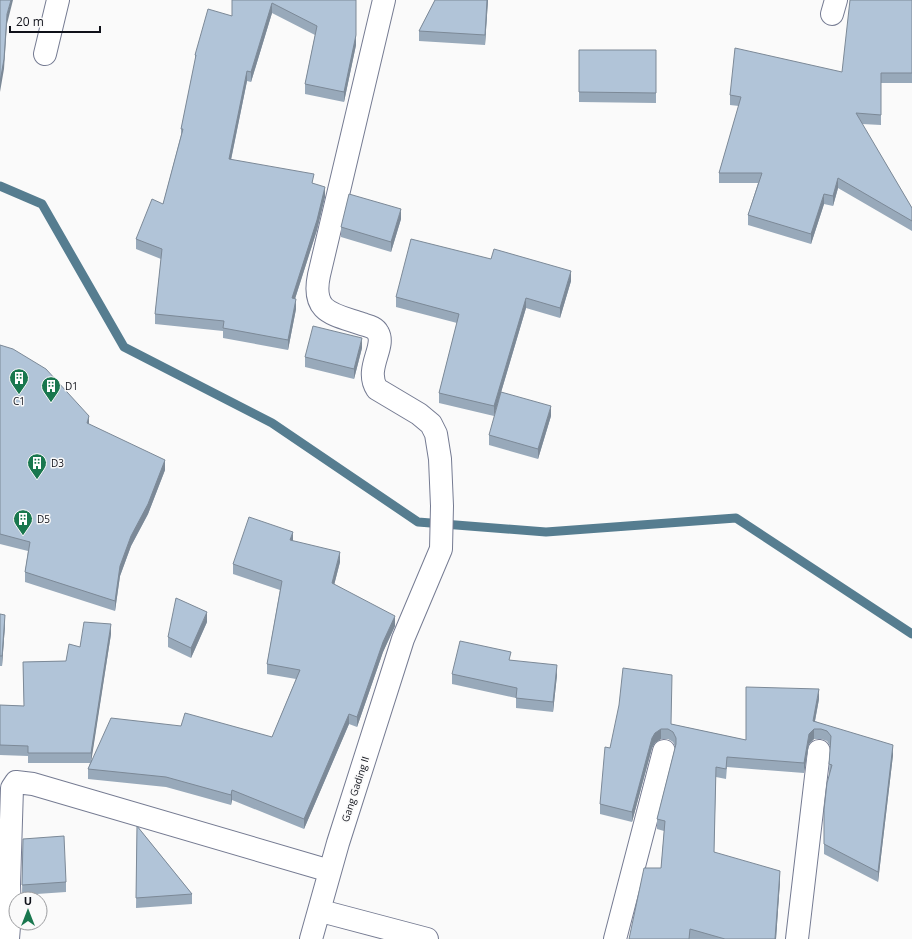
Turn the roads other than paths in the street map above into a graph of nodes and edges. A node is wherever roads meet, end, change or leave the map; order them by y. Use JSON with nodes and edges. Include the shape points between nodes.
{"nodes":[{"id":1,"x":58,"y":0,"type":"edge"},
{"id":2,"x":384,"y":0,"type":"edge"},
{"id":3,"x":45,"y":54,"type":"dead end"},
{"id":4,"x":664,"y":751,"type":"dead end"},
{"id":5,"x":819,"y":751,"type":"dead end"},
{"id":6,"x":330,"y":871,"type":"junction"},
{"id":7,"x":321,"y":911,"type":"junction"},
{"id":8,"x":8,"y":939,"type":"edge"},
{"id":9,"x":312,"y":939,"type":"edge"},
{"id":10,"x":427,"y":939,"type":"edge"},
{"id":11,"x":615,"y":939,"type":"edge"},
{"id":12,"x":797,"y":939,"type":"edge"}],
"edges":[{"from":1,"to":3,"type":"street"},
{"from":2,"to":6,"type":"street","name":"Gang Gading II","via":[[316,287],[317,299],[322,307],[336,315],[373,327],[378,333],[379,342],[372,373],[373,383],[377,389],[419,414],[431,424],[436,434],[440,459],[441,549],[403,639]]},
{"from":4,"to":11,"type":"street"},
{"from":5,"to":12,"type":"street"},
{"from":6,"to":7,"type":"street","name":"Gang Gading II"},
{"from":6,"to":8,"type":"street","via":[[33,784],[16,782],[12,788]]},
{"from":7,"to":9,"type":"street","name":"Gang Gading II"},
{"from":7,"to":10,"type":"street"}]}
